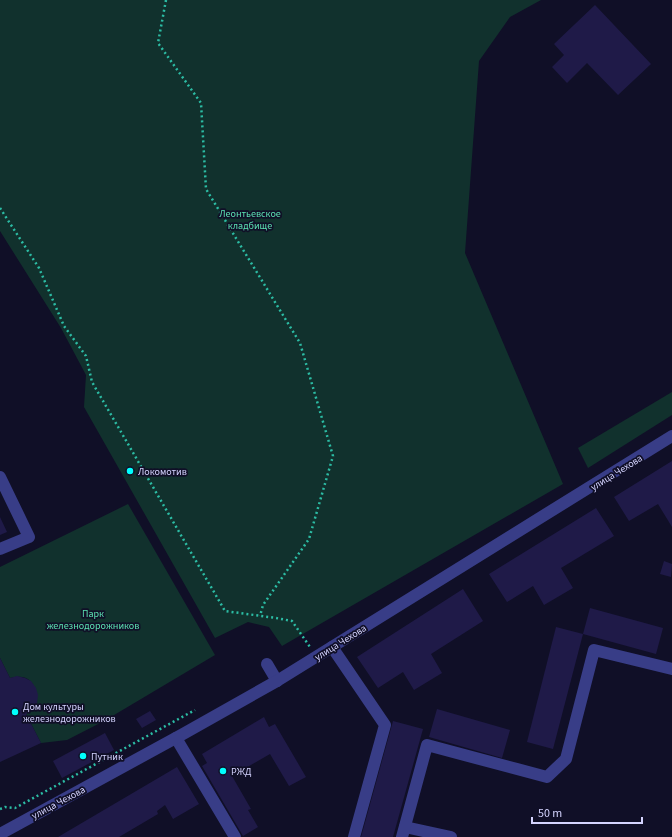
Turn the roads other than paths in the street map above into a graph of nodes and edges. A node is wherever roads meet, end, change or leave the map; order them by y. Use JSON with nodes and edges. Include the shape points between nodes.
{"nodes":[{"id":1,"x":672,"y":436,"type":"edge"},
{"id":2,"x":0,"y":477,"type":"edge"},
{"id":3,"x":0,"y":549,"type":"edge"},
{"id":4,"x":332,"y":647,"type":"junction"},
{"id":5,"x":267,"y":664,"type":"dead end"},
{"id":6,"x":672,"y":669,"type":"edge"},
{"id":7,"x":277,"y":681,"type":"junction"},
{"id":8,"x":176,"y":738,"type":"junction"},
{"id":9,"x":404,"y":832,"type":"edge"},
{"id":10,"x":0,"y":834,"type":"edge"},
{"id":11,"x":235,"y":837,"type":"edge"},
{"id":12,"x":354,"y":837,"type":"edge"},
{"id":13,"x":451,"y":837,"type":"edge"}],
"edges":[{"from":1,"to":4,"type":"street","name":"улица Чехова"},
{"from":2,"to":3,"type":"street","via":[[29,537]]},
{"from":4,"to":7,"type":"street","name":"улица Чехова"},
{"from":4,"to":12,"type":"street","via":[[384,725]]},
{"from":5,"to":7,"type":"street"},
{"from":6,"to":9,"type":"street","via":[[594,650],[566,759],[547,776],[427,745]]},
{"from":7,"to":8,"type":"street","name":"улица Чехова"},
{"from":8,"to":10,"type":"street","name":"улица Чехова"},
{"from":8,"to":11,"type":"street"},
{"from":9,"to":13,"type":"street"}]}
